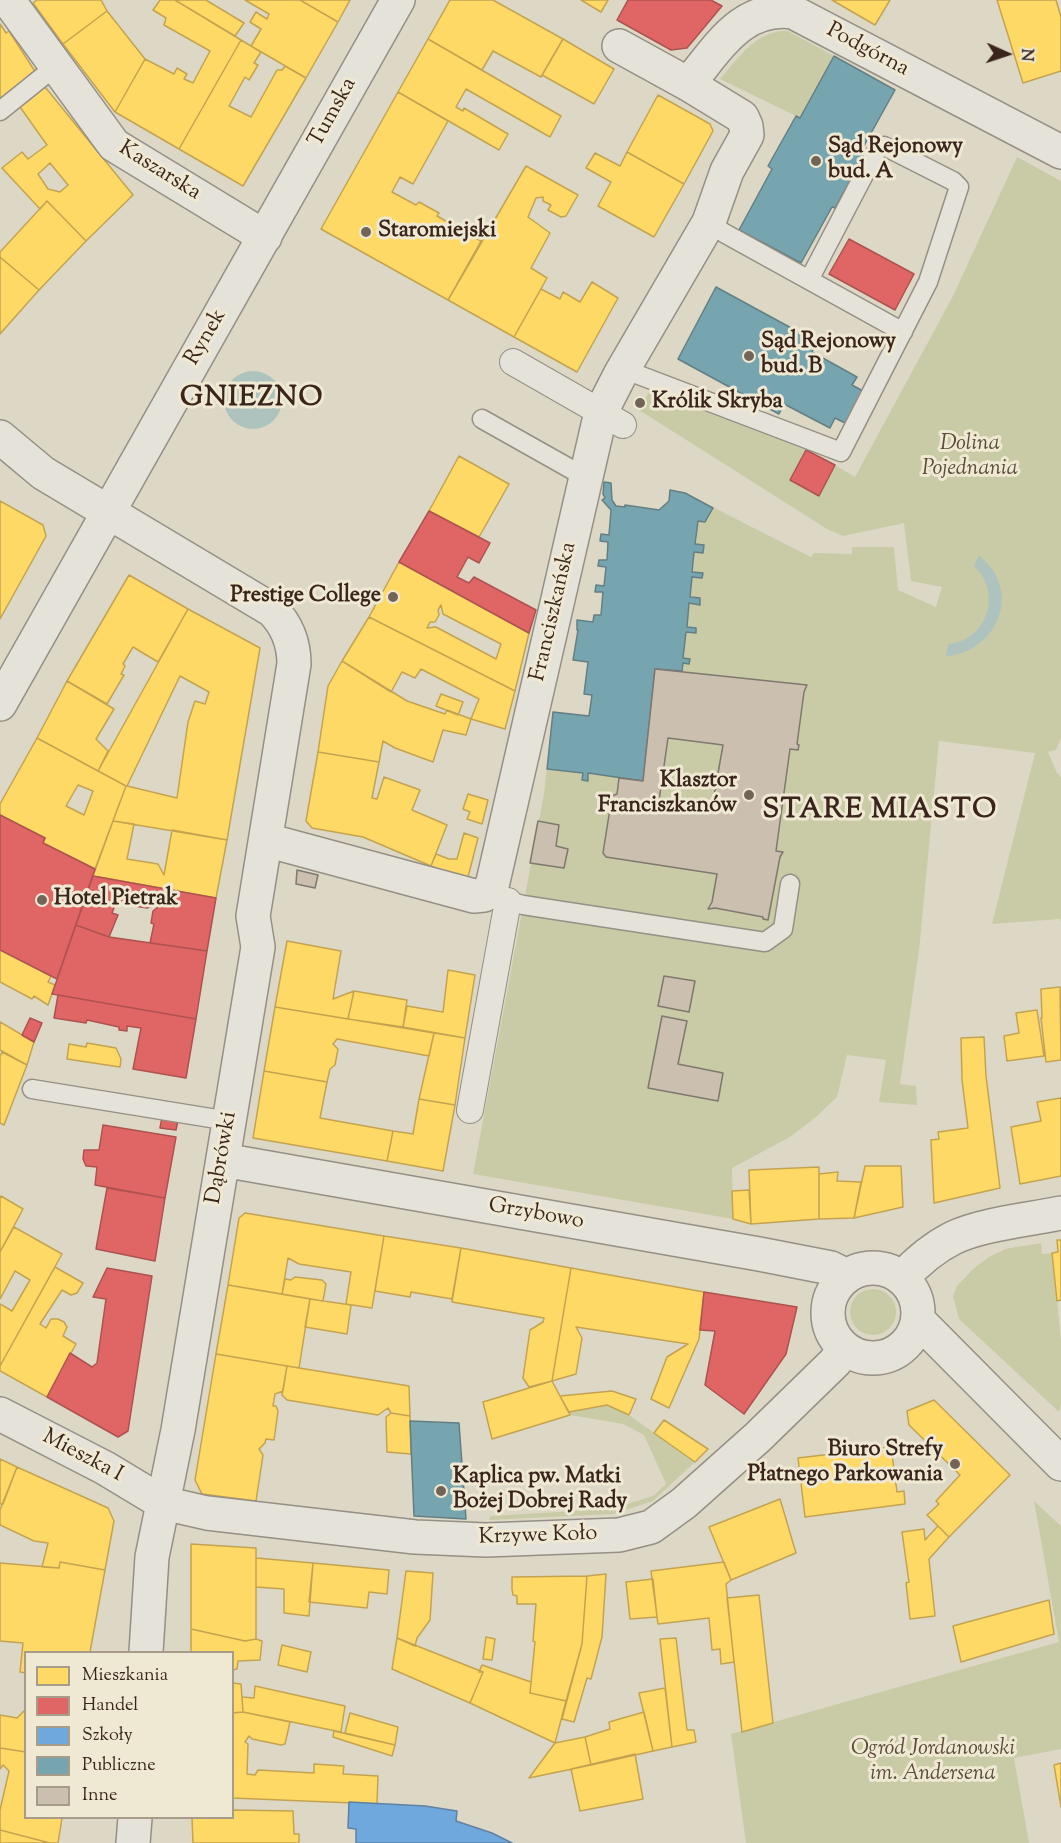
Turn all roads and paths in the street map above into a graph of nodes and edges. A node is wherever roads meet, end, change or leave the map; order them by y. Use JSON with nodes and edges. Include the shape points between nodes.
{"nodes":[{"id":1,"x":8,"y":0,"type":"edge"},
{"id":2,"x":398,"y":0,"type":"edge"},
{"id":3,"x":619,"y":46,"type":"dead end"},
{"id":4,"x":56,"y":66,"type":"junction"},
{"id":5,"x":688,"y":84,"type":"junction"},
{"id":6,"x":0,"y":111,"type":"edge"},
{"id":7,"x":1061,"y":153,"type":"edge"},
{"id":8,"x":709,"y":222,"type":"junction"},
{"id":9,"x":268,"y":232,"type":"junction"},
{"id":10,"x":809,"y":280,"type":"junction"},
{"id":11,"x":903,"y":332,"type":"junction"},
{"id":12,"x":513,"y":362,"type":"dead end"},
{"id":13,"x":623,"y":369,"type":"junction"},
{"id":14,"x":482,"y":419,"type":"dead end"},
{"id":15,"x":612,"y":419,"type":"junction"},
{"id":16,"x":0,"y":437,"type":"edge"},
{"id":17,"x":585,"y":477,"type":"junction"},
{"id":18,"x":107,"y":511,"type":"junction"},
{"id":19,"x":0,"y":704,"type":"edge"},
{"id":20,"x":266,"y":840,"type":"junction"},
{"id":21,"x":790,"y":884,"type":"dead end"},
{"id":22,"x":496,"y":898,"type":"junction"},
{"id":23,"x":32,"y":1089,"type":"dead end"},
{"id":24,"x":470,"y":1110,"type":"dead end"},
{"id":25,"x":229,"y":1121,"type":"junction"},
{"id":26,"x":223,"y":1160,"type":"junction"},
{"id":27,"x":1061,"y":1213,"type":"edge"},
{"id":28,"x":847,"y":1276,"type":"junction"},
{"id":29,"x":902,"y":1278,"type":"junction"},
{"id":30,"x":918,"y":1321,"type":"junction"},
{"id":31,"x":844,"y":1348,"type":"junction"},
{"id":32,"x":0,"y":1414,"type":"edge"},
{"id":33,"x":1061,"y":1464,"type":"edge"},
{"id":34,"x":163,"y":1503,"type":"junction"},
{"id":35,"x":146,"y":1651,"type":"edge"},
{"id":36,"x":135,"y":1819,"type":"edge"},
{"id":37,"x":134,"y":1843,"type":"edge"}],
"edges":[{"from":1,"to":4,"type":"street","name":"Kaszarska"},
{"from":2,"to":9,"type":"street","name":"Tumska"},
{"from":3,"to":5,"type":"street"},
{"from":4,"to":6,"type":"lane"},
{"from":4,"to":9,"type":"street","name":"Kaszarska","via":[[114,145]]},
{"from":5,"to":7,"type":"street","name":"Podgórna","via":[[739,25],[759,14],[793,12]]},
{"from":5,"to":8,"type":"street","name":"Franciszkańska","via":[[742,117],[746,126],[747,135],[727,171]]},
{"from":8,"to":10,"type":"lane"},
{"from":8,"to":13,"type":"street","name":"Franciszkańska"},
{"from":9,"to":18,"type":"street","name":"Rynek"},
{"from":10,"to":11,"type":"lane"},
{"from":10,"to":11,"type":"lane","via":[[878,148],[884,146],[953,181],[958,187],[928,282]]},
{"from":11,"to":13,"type":"lane","via":[[841,452]]},
{"from":12,"to":15,"type":"street"},
{"from":13,"to":15,"type":"street","name":"Franciszkańska"},
{"from":14,"to":17,"type":"lane"},
{"from":15,"to":17,"type":"street","name":"Franciszkańska"},
{"from":16,"to":18,"type":"street","via":[[43,473]]},
{"from":17,"to":22,"type":"street","name":"Franciszkańska","via":[[492,886]]},
{"from":18,"to":19,"type":"street","name":"Rynek"},
{"from":18,"to":20,"type":"street","name":"Dąbrówki","via":[[280,618],[291,641],[294,664]]},
{"from":20,"to":22,"type":"street","via":[[474,896]]},
{"from":20,"to":25,"type":"street","name":"Dąbrówki","via":[[253,916],[258,946]]},
{"from":21,"to":22,"type":"lane","via":[[783,929],[765,942]]},
{"from":22,"to":24,"type":"street"},
{"from":23,"to":25,"type":"lane"},
{"from":25,"to":26,"type":"street","name":"Dąbrówki"},
{"from":26,"to":28,"type":"street","name":"Grzybowo","via":[[759,1254],[831,1268]]},
{"from":26,"to":34,"type":"street","name":"Dąbrówki"},
{"from":27,"to":29,"type":"street","via":[[960,1235]]},
{"from":28,"to":29,"type":"street","via":[[858,1270],[881,1268]]},
{"from":28,"to":31,"type":"street","via":[[832,1294],[828,1317],[836,1340]]},
{"from":29,"to":30,"type":"street","via":[[916,1297]]},
{"from":30,"to":31,"type":"street","via":[[909,1342],[889,1356],[866,1358]]},
{"from":30,"to":33,"type":"street"},
{"from":31,"to":34,"type":"street","name":"Krzywe Koło","via":[[835,1362],[758,1437],[684,1503],[651,1527],[619,1535],[486,1540],[415,1537],[207,1513]]},
{"from":32,"to":34,"type":"street","name":"Mieszka I"},
{"from":34,"to":35,"type":"street","name":"Dąbrówki","via":[[153,1557]]},
{"from":36,"to":37,"type":"street"}]}
